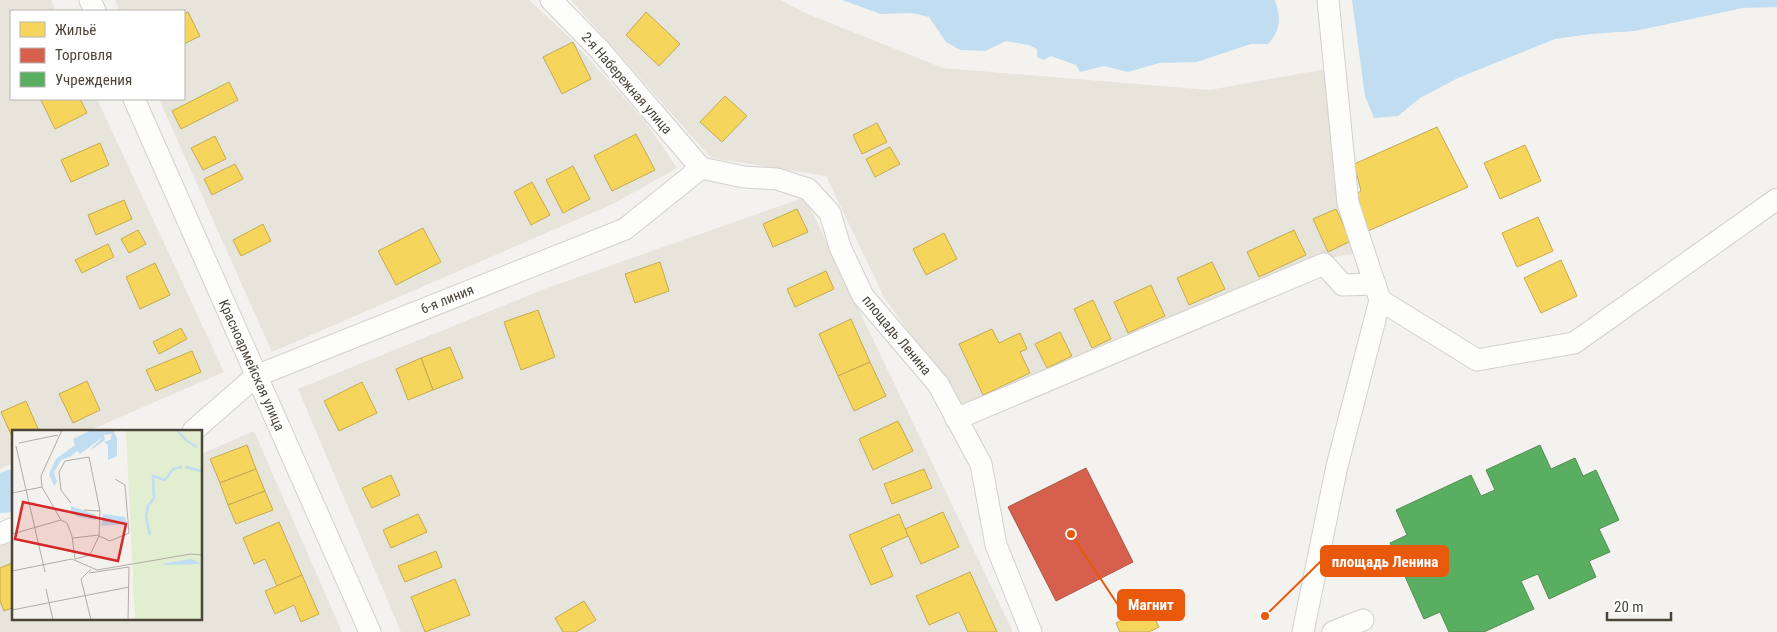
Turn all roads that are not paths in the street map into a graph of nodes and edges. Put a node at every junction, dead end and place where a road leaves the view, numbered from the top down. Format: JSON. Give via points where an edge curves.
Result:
{"nodes":[{"id":1,"x":551,"y":0,"type":"edge"},
{"id":2,"x":1328,"y":0,"type":"edge"},
{"id":3,"x":134,"y":100,"type":"edge"},
{"id":4,"x":701,"y":168,"type":"junction"},
{"id":5,"x":1777,"y":199,"type":"edge"},
{"id":6,"x":1377,"y":292,"type":"junction"},
{"id":7,"x":256,"y":376,"type":"junction"},
{"id":8,"x":956,"y":419,"type":"junction"},
{"id":9,"x":194,"y":430,"type":"edge"},
{"id":10,"x":12,"y":529,"type":"edge"},
{"id":11,"x":0,"y":534,"type":"edge"},
{"id":12,"x":1364,"y":620,"type":"dead end"},
{"id":13,"x":370,"y":632,"type":"edge"},
{"id":14,"x":1030,"y":632,"type":"edge"},
{"id":15,"x":1303,"y":632,"type":"edge"},
{"id":16,"x":1333,"y":632,"type":"edge"}],
"edges":[{"from":1,"to":4,"type":"street","name":"2-я Набережная улица","via":[[599,48]]},
{"from":2,"to":6,"type":"street","via":[[1348,204]]},
{"from":3,"to":7,"type":"street","name":"Красноармейская улица"},
{"from":4,"to":7,"type":"street","name":"6-я линия","via":[[625,229]]},
{"from":4,"to":8,"type":"street","name":"площадь Ленина","via":[[744,177],[777,179],[808,189],[830,213],[840,247],[863,296],[938,384]]},
{"from":5,"to":6,"type":"street","via":[[1574,343],[1477,360]]},
{"from":6,"to":8,"type":"street","via":[[1343,285],[1324,264]]},
{"from":6,"to":15,"type":"street"},
{"from":7,"to":9,"type":"street","name":"6-я линия"},
{"from":7,"to":13,"type":"street","name":"Красноармейская улица"},
{"from":8,"to":14,"type":"street","name":"площадь Ленина","via":[[981,464],[996,545]]},
{"from":10,"to":11,"type":"street"},
{"from":12,"to":16,"type":"street"}]}
